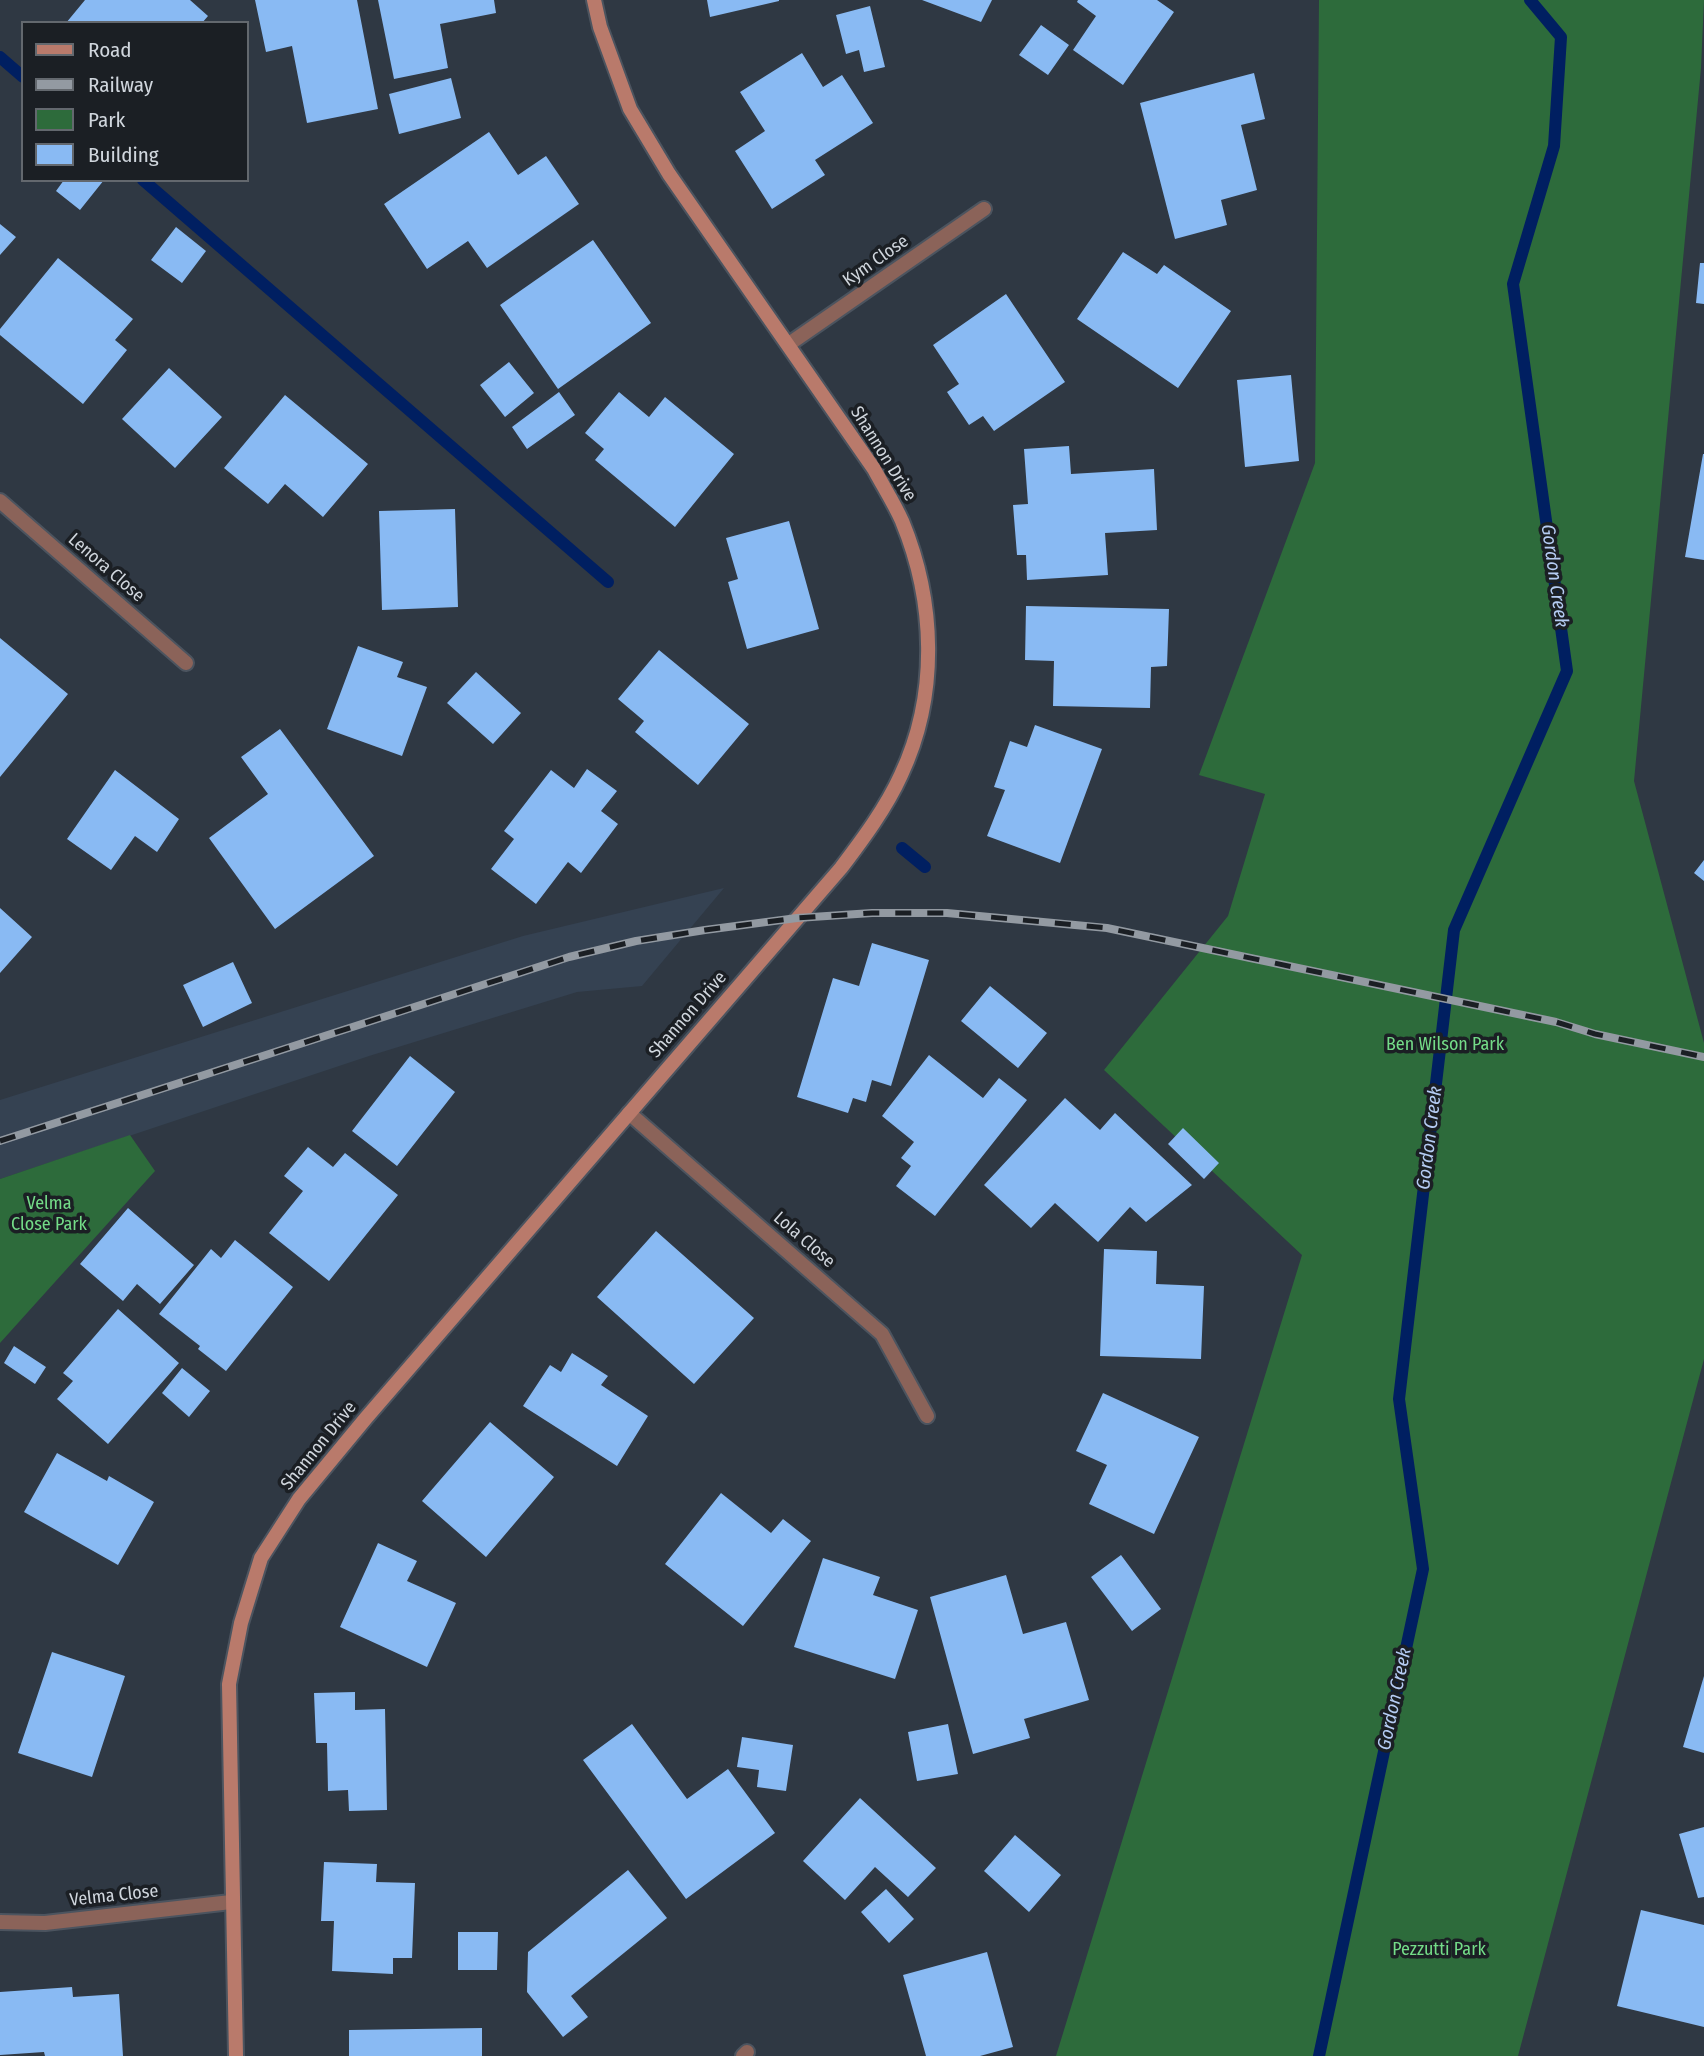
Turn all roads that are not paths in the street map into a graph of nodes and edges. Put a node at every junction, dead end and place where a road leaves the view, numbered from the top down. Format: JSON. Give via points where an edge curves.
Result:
{"nodes":[{"id":1,"x":594,"y":0,"type":"edge"},
{"id":2,"x":984,"y":209,"type":"dead end"},
{"id":3,"x":789,"y":344,"type":"junction"},
{"id":4,"x":0,"y":501,"type":"edge"},
{"id":5,"x":186,"y":663,"type":"dead end"},
{"id":6,"x":629,"y":1113,"type":"junction"},
{"id":7,"x":927,"y":1416,"type":"dead end"},
{"id":8,"x":232,"y":1902,"type":"junction"},
{"id":9,"x":0,"y":1922,"type":"edge"},
{"id":10,"x":236,"y":2056,"type":"edge"}],
"edges":[{"from":1,"to":3,"type":"street","name":"Shannon Drive","via":[[630,109],[669,174]]},
{"from":2,"to":3,"type":"street","name":"Kym Close"},
{"from":3,"to":6,"type":"street","name":"Shannon Drive","via":[[874,469],[901,520],[919,569],[927,611],[924,699],[902,773],[862,840]]},
{"from":4,"to":5,"type":"street","name":"Lenora Close"},
{"from":6,"to":7,"type":"street","name":"Lola Close","via":[[882,1334]]},
{"from":6,"to":8,"type":"street","name":"Shannon Drive","via":[[299,1499],[261,1558],[229,1684]]},
{"from":8,"to":9,"type":"street","name":"Velma Close","via":[[45,1923]]},
{"from":8,"to":10,"type":"street","name":"Shannon Drive"}]}
